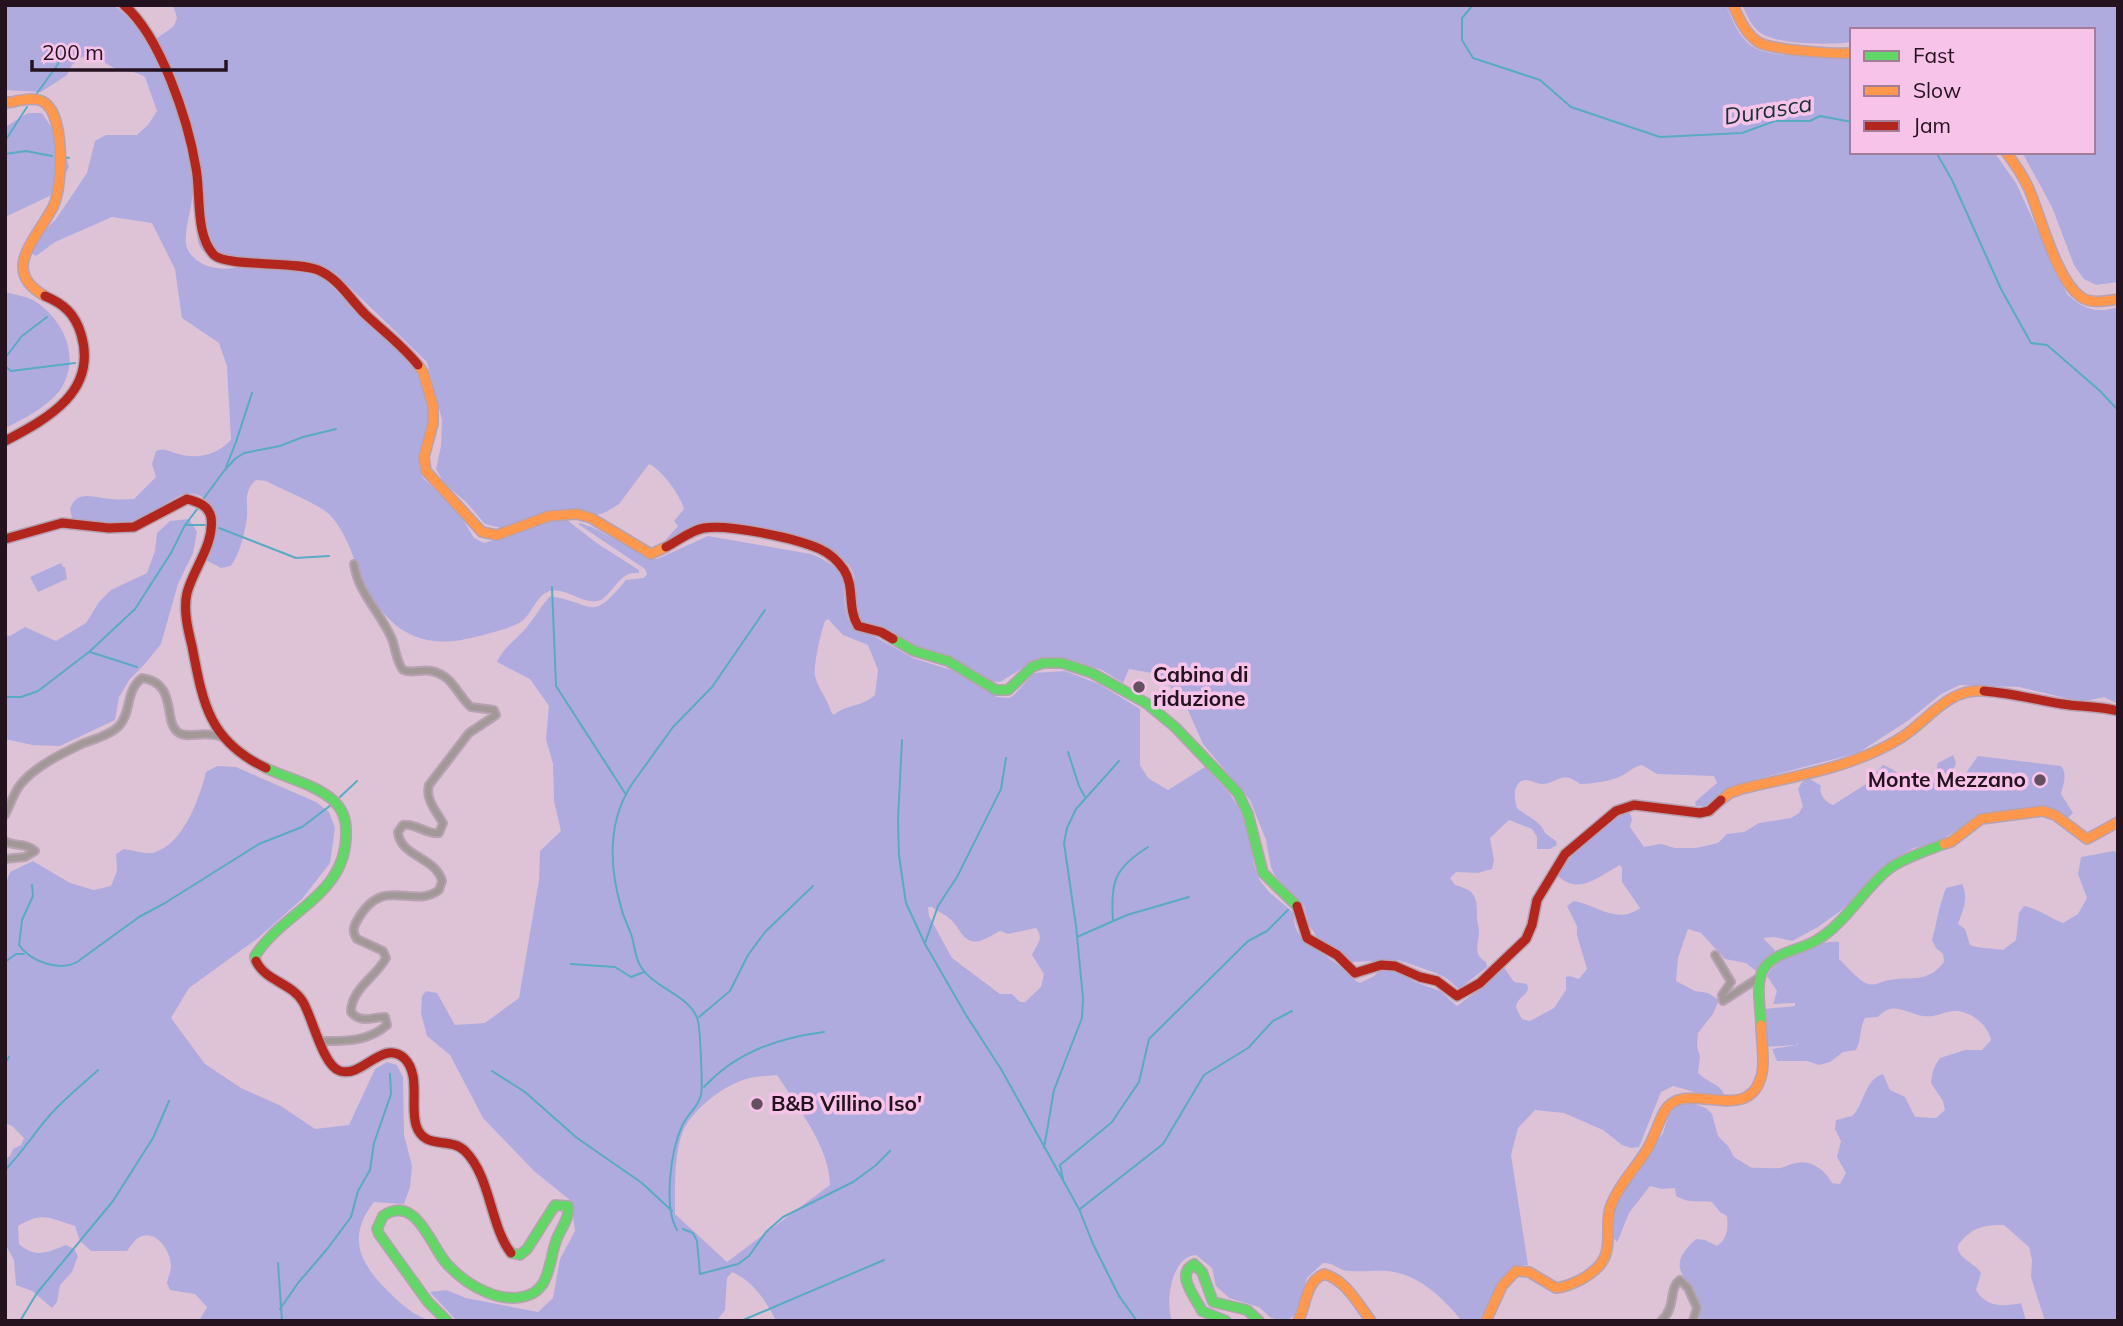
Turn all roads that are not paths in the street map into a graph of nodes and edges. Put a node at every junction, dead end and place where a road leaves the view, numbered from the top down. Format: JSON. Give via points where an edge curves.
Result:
{"nodes":[{"id":1,"x":124,"y":5,"type":"edge"},
{"id":2,"x":1733,"y":5,"type":"edge"},
{"id":3,"x":1850,"y":53,"type":"edge"},
{"id":4,"x":5,"y":103,"type":"edge"},
{"id":5,"x":2007,"y":154,"type":"edge"},
{"id":6,"x":2118,"y":299,"type":"edge"},
{"id":7,"x":5,"y":441,"type":"edge"},
{"id":8,"x":5,"y":539,"type":"edge"},
{"id":9,"x":354,"y":564,"type":"dead end"},
{"id":10,"x":2118,"y":711,"type":"edge"},
{"id":11,"x":223,"y":738,"type":"junction"},
{"id":12,"x":5,"y":815,"type":"edge"},
{"id":13,"x":2118,"y":822,"type":"edge"},
{"id":14,"x":5,"y":841,"type":"edge"},
{"id":15,"x":5,"y":859,"type":"edge"},
{"id":16,"x":1716,"y":955,"type":"dead end"},
{"id":17,"x":1760,"y":977,"type":"junction"},
{"id":18,"x":321,"y":1041,"type":"junction"},
{"id":19,"x":447,"y":1321,"type":"edge"},
{"id":20,"x":1226,"y":1321,"type":"edge"},
{"id":21,"x":1259,"y":1321,"type":"edge"},
{"id":22,"x":1298,"y":1321,"type":"edge"},
{"id":23,"x":1371,"y":1321,"type":"edge"},
{"id":24,"x":1486,"y":1321,"type":"edge"},
{"id":25,"x":1661,"y":1321,"type":"edge"},
{"id":26,"x":1693,"y":1321,"type":"edge"}],
"edges":[{"from":1,"to":10,"type":"street","via":[[137,19],[177,91],[193,149],[204,239],[210,250],[226,262],[318,270],[409,354],[423,372],[433,406],[426,471],[482,532],[497,535],[549,516],[577,514],[651,554],[710,527],[812,546],[831,555],[847,575],[851,614],[858,626],[947,661],[991,689],[1009,690],[1032,667],[1044,663],[1062,663],[1092,673],[1162,715],[1238,793],[1252,825],[1263,873],[1298,907],[1307,938],[1337,955],[1355,973],[1390,965],[1437,981],[1457,996],[1470,990],[1526,939],[1537,900],[1566,852],[1628,805],[1704,813],[1741,789],[1863,758],[1902,738],[1946,700],[1971,690]]},
{"from":2,"to":3,"type":"street","via":[[1745,31],[1763,45]]},
{"from":4,"to":7,"type":"street","via":[[43,101],[59,125],[55,202],[18,253],[13,268],[31,291],[68,309],[80,329],[86,365],[74,391],[54,414]]},
{"from":5,"to":6,"type":"street","via":[[2028,187],[2074,291],[2088,300]]},
{"from":8,"to":11,"type":"street","via":[[62,523],[134,527],[187,499],[202,503],[213,526],[189,585],[186,607],[205,706]]},
{"from":9,"to":18,"type":"street","via":[[364,593],[391,638],[400,667],[440,675],[455,685],[471,707],[494,710],[496,715],[469,733],[429,785],[430,801],[443,822],[439,833],[409,824],[398,832],[401,843],[438,870],[439,890],[428,895],[383,895],[368,905],[354,925],[357,939],[383,951],[386,958],[356,995],[351,1012],[364,1020],[385,1017],[387,1025],[356,1040]]},
{"from":11,"to":12,"type":"street","via":[[204,732],[179,733],[164,691],[142,678],[130,692],[120,725],[41,767],[21,784]]},
{"from":11,"to":18,"type":"street","via":[[268,771],[324,793],[346,816],[344,850],[335,875],[316,900],[255,956],[264,973],[297,992]]},
{"from":13,"to":17,"type":"street","via":[[2087,839],[2043,811],[1981,819],[1951,842],[1888,870],[1833,929],[1777,957]]},
{"from":14,"to":15,"type":"street","via":[[34,851]]},
{"from":16,"to":17,"type":"street","via":[[1731,982],[1723,1001]]},
{"from":17,"to":24,"type":"street","via":[[1762,1074],[1756,1087],[1733,1102],[1684,1098],[1671,1103],[1652,1142],[1611,1204],[1606,1253],[1600,1266],[1562,1288],[1550,1286],[1528,1271],[1516,1271]]},
{"from":18,"to":19,"type":"street","via":[[329,1064],[341,1073],[354,1073],[384,1054],[405,1060],[419,1134],[429,1142],[465,1151],[503,1243],[512,1254],[527,1249],[555,1205],[568,1206],[544,1283],[533,1294],[510,1298],[493,1295],[452,1270],[410,1214],[397,1210],[381,1217],[377,1228],[383,1240]]},
{"from":20,"to":21,"type":"street","via":[[1201,1311],[1184,1279],[1188,1266],[1201,1269],[1213,1302],[1247,1310]]},
{"from":22,"to":23,"type":"street","via":[[1310,1288],[1324,1273],[1337,1277]]},
{"from":25,"to":26,"type":"street","via":[[1670,1311],[1674,1286],[1680,1280],[1697,1308]]}]}
